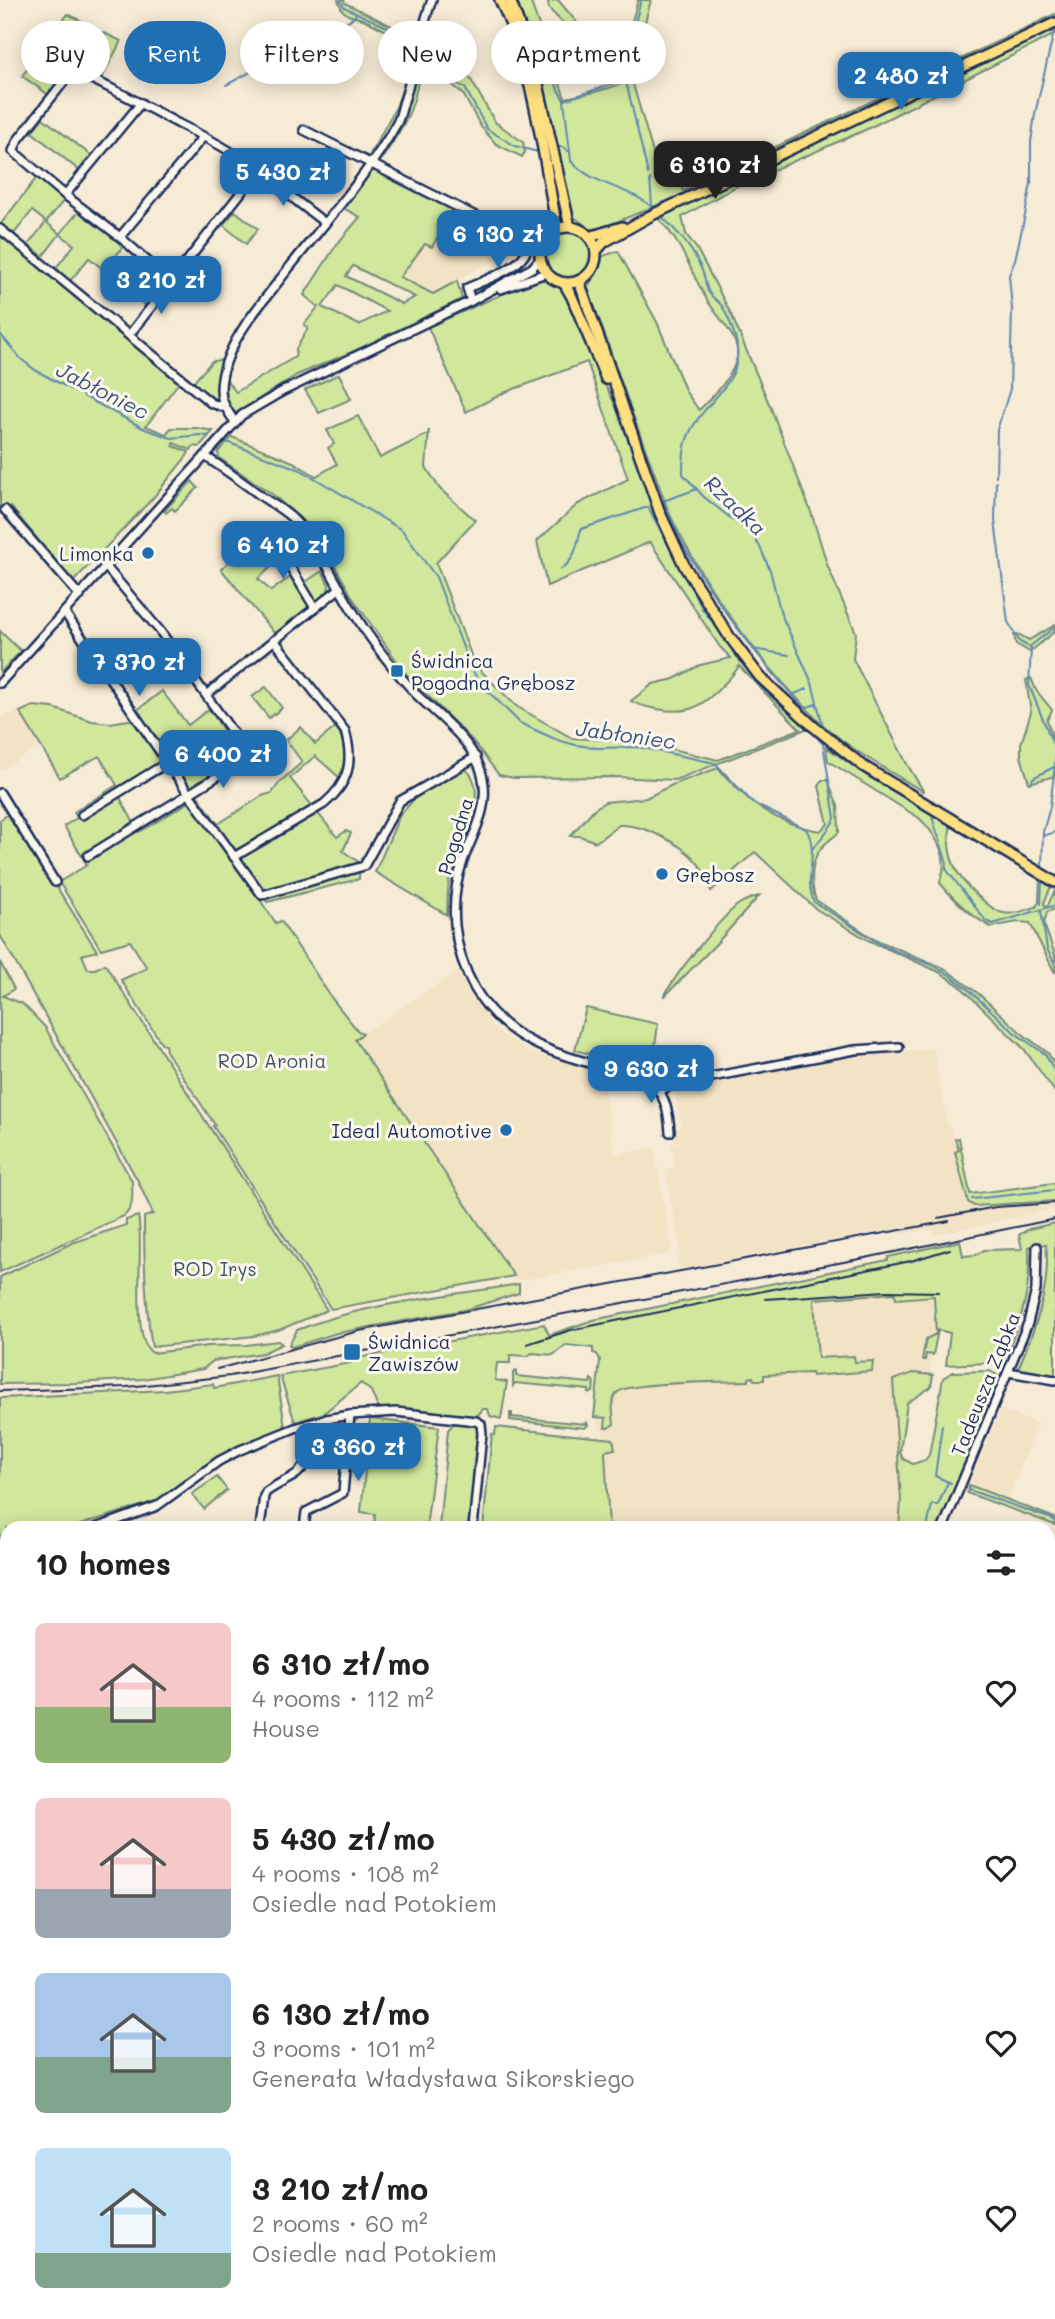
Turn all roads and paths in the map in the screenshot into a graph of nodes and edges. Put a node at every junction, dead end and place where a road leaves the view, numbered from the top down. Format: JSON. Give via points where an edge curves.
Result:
{"nodes":[{"id":1,"x":432,"y":0,"type":"edge"},
{"id":2,"x":500,"y":0,"type":"edge"},
{"id":3,"x":510,"y":0,"type":"edge"},
{"id":4,"x":1055,"y":23,"type":"edge"},
{"id":5,"x":141,"y":103,"type":"junction"},
{"id":6,"x":304,"y":131,"type":"dead end"},
{"id":7,"x":203,"y":137,"type":"junction"},
{"id":8,"x":371,"y":164,"type":"junction"},
{"id":9,"x":258,"y":171,"type":"junction"},
{"id":10,"x":65,"y":195,"type":"junction"},
{"id":11,"x":650,"y":216,"type":"junction"},
{"id":12,"x":325,"y":223,"type":"junction"},
{"id":13,"x":570,"y":227,"type":"junction"},
{"id":14,"x":0,"y":229,"type":"edge"},
{"id":15,"x":557,"y":229,"type":"junction"},
{"id":16,"x":120,"y":237,"type":"junction"},
{"id":17,"x":589,"y":237,"type":"junction"},
{"id":18,"x":596,"y":251,"type":"junction"},
{"id":19,"x":540,"y":259,"type":"junction"},
{"id":20,"x":546,"y":273,"type":"junction"},
{"id":21,"x":170,"y":281,"type":"junction"},
{"id":22,"x":579,"y":281,"type":"junction"},
{"id":23,"x":564,"y":283,"type":"junction"},
{"id":24,"x":471,"y":301,"type":"junction"},
{"id":25,"x":129,"y":335,"type":"junction"},
{"id":26,"x":621,"y":405,"type":"junction"},
{"id":27,"x":223,"y":407,"type":"junction"},
{"id":28,"x":234,"y":422,"type":"junction"},
{"id":29,"x":205,"y":456,"type":"junction"},
{"id":30,"x":5,"y":510,"type":"dead end"},
{"id":31,"x":269,"y":542,"type":"dead end"},
{"id":32,"x":106,"y":567,"type":"junction"},
{"id":33,"x":340,"y":588,"type":"junction"},
{"id":34,"x":80,"y":596,"type":"junction"},
{"id":35,"x":315,"y":608,"type":"junction"},
{"id":36,"x":66,"y":615,"type":"junction"},
{"id":37,"x":274,"y":640,"type":"junction"},
{"id":38,"x":0,"y":683,"type":"edge"},
{"id":39,"x":206,"y":695,"type":"junction"},
{"id":40,"x":476,"y":757,"type":"junction"},
{"id":41,"x":169,"y":762,"type":"junction"},
{"id":42,"x":0,"y":793,"type":"edge"},
{"id":43,"x":189,"y":794,"type":"junction"},
{"id":44,"x":82,"y":815,"type":"dead end"},
{"id":45,"x":88,"y":856,"type":"dead end"},
{"id":46,"x":234,"y":857,"type":"junction"},
{"id":47,"x":1055,"y":881,"type":"edge"},
{"id":48,"x":55,"y":882,"type":"dead end"},
{"id":49,"x":900,"y":1048,"type":"dead end"},
{"id":50,"x":659,"y":1091,"type":"junction"},
{"id":51,"x":670,"y":1132,"type":"dead end"},
{"id":52,"x":1037,"y":1247,"type":"dead end"},
{"id":53,"x":1008,"y":1372,"type":"junction"},
{"id":54,"x":1055,"y":1380,"type":"edge"},
{"id":55,"x":350,"y":1415,"type":"junction"},
{"id":56,"x":308,"y":1424,"type":"junction"},
{"id":57,"x":115,"y":1521,"type":"edge"},
{"id":58,"x":261,"y":1521,"type":"edge"},
{"id":59,"x":305,"y":1521,"type":"edge"},
{"id":60,"x":474,"y":1521,"type":"edge"},
{"id":61,"x":946,"y":1521,"type":"edge"}],
"edges":[{"from":1,"to":8,"type":"street","via":[[401,112]]},
{"from":2,"to":15,"type":"main road","via":[[526,74]]},
{"from":3,"to":13,"type":"main road","via":[[534,66]]},
{"from":4,"to":11,"type":"main road"},
{"from":5,"to":7,"type":"street"},
{"from":5,"to":10,"type":"street"},
{"from":5,"to":10,"type":"street","via":[[73,70],[13,151]]},
{"from":6,"to":8,"type":"street"},
{"from":7,"to":9,"type":"street"},
{"from":7,"to":16,"type":"street"},
{"from":8,"to":12,"type":"street"},
{"from":8,"to":24,"type":"street","via":[[527,242],[525,257],[512,267],[467,288]]},
{"from":9,"to":12,"type":"street"},
{"from":9,"to":21,"type":"street"},
{"from":10,"to":16,"type":"street"},
{"from":11,"to":17,"type":"main road"},
{"from":11,"to":18,"type":"main road"},
{"from":12,"to":27,"type":"street","via":[[239,335],[223,372]]},
{"from":13,"to":15,"type":"main road"},
{"from":13,"to":17,"type":"main road"},
{"from":14,"to":25,"type":"street"},
{"from":15,"to":19,"type":"main road","via":[[544,241]]},
{"from":16,"to":21,"type":"street"},
{"from":17,"to":18,"type":"main road"},
{"from":18,"to":22,"type":"main road","via":[[594,265]]},
{"from":19,"to":20,"type":"main road"},
{"from":19,"to":24,"type":"street","via":[[532,268]]},
{"from":20,"to":23,"type":"main road"},
{"from":20,"to":24,"type":"street"},
{"from":21,"to":25,"type":"street"},
{"from":22,"to":23,"type":"main road"},
{"from":22,"to":26,"type":"main road"},
{"from":23,"to":26,"type":"main road"},
{"from":24,"to":28,"type":"street","via":[[283,391]]},
{"from":25,"to":27,"type":"street","via":[[211,404]]},
{"from":26,"to":47,"type":"main road","via":[[660,513],[685,566],[760,677],[863,766]]},
{"from":27,"to":28,"type":"street"},
{"from":28,"to":29,"type":"street"},
{"from":29,"to":32,"type":"street"},
{"from":29,"to":33,"type":"street","name":"Pogodna","via":[[292,517],[310,537]]},
{"from":30,"to":34,"type":"street"},
{"from":31,"to":35,"type":"street","via":[[286,560]]},
{"from":32,"to":34,"type":"street"},
{"from":32,"to":39,"type":"street"},
{"from":33,"to":35,"type":"street"},
{"from":33,"to":40,"type":"street","name":"Pogodna","via":[[377,648]]},
{"from":34,"to":36,"type":"street"},
{"from":35,"to":37,"type":"street"},
{"from":36,"to":38,"type":"street"},
{"from":36,"to":41,"type":"street"},
{"from":37,"to":39,"type":"street"},
{"from":37,"to":46,"type":"street","via":[[345,731],[349,764],[337,794]]},
{"from":39,"to":43,"type":"street","via":[[241,744],[242,756]]},
{"from":40,"to":46,"type":"street","via":[[400,801],[364,866],[265,895]]},
{"from":40,"to":50,"type":"street","name":"Pogodna","via":[[484,782],[484,806],[454,902],[456,932],[470,980],[490,1009],[532,1044],[636,1075]]},
{"from":41,"to":43,"type":"street"},
{"from":41,"to":44,"type":"street"},
{"from":42,"to":48,"type":"street"},
{"from":43,"to":45,"type":"street"},
{"from":43,"to":46,"type":"street"},
{"from":49,"to":50,"type":"street","via":[[855,1050],[674,1084]]},
{"from":50,"to":51,"type":"street"},
{"from":52,"to":53,"type":"street","name":"Tadeusza Ząbka","via":[[1034,1306]]},
{"from":53,"to":54,"type":"street"},
{"from":53,"to":61,"type":"street","name":"Tadeusza Ząbka"},
{"from":55,"to":56,"type":"street"},
{"from":55,"to":59,"type":"street","via":[[343,1493],[306,1513]]},
{"from":55,"to":60,"type":"street","via":[[396,1412],[476,1421],[482,1428]]},
{"from":56,"to":57,"type":"street","via":[[240,1450],[157,1506]]},
{"from":56,"to":58,"type":"street","via":[[305,1466],[266,1492]]}]}
